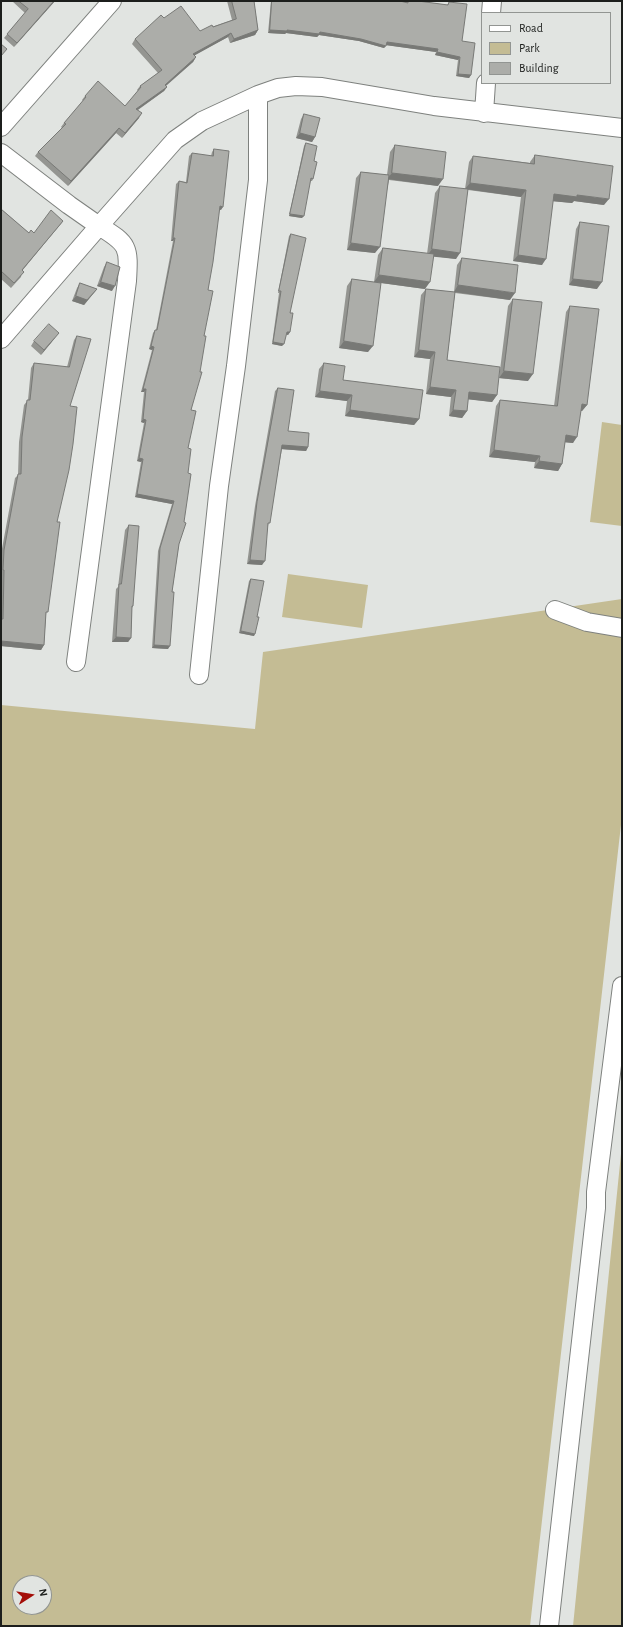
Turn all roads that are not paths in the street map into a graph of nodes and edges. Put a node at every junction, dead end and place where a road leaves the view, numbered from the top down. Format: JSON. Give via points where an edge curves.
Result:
{"nodes":[{"id":1,"x":112,"y":1,"type":"edge"},
{"id":2,"x":492,"y":1,"type":"edge"},
{"id":3,"x":491,"y":12,"type":"edge"},
{"id":4,"x":486,"y":84,"type":"edge"},
{"id":5,"x":258,"y":94,"type":"junction"},
{"id":6,"x":484,"y":113,"type":"junction"},
{"id":7,"x":1,"y":127,"type":"edge"},
{"id":8,"x":622,"y":128,"type":"edge"},
{"id":9,"x":1,"y":153,"type":"edge"},
{"id":10,"x":99,"y":226,"type":"junction"},
{"id":11,"x":1,"y":339,"type":"edge"},
{"id":12,"x":555,"y":610,"type":"dead end"},
{"id":13,"x":622,"y":628,"type":"edge"},
{"id":14,"x":76,"y":662,"type":"dead end"},
{"id":15,"x":199,"y":675,"type":"dead end"},
{"id":16,"x":622,"y":986,"type":"edge"},
{"id":17,"x":549,"y":1626,"type":"edge"}],
"edges":[{"from":1,"to":7,"type":"street"},
{"from":2,"to":3,"type":"street"},
{"from":4,"to":6,"type":"street"},
{"from":5,"to":6,"type":"street","via":[[290,86],[322,87]]},
{"from":5,"to":10,"type":"street","via":[[202,121],[175,140]]},
{"from":5,"to":15,"type":"street","via":[[258,180],[219,486]]},
{"from":6,"to":8,"type":"street"},
{"from":9,"to":10,"type":"street"},
{"from":10,"to":11,"type":"street"},
{"from":10,"to":14,"type":"street","via":[[119,238],[127,251],[128,265]]},
{"from":12,"to":13,"type":"street","via":[[587,622]]},
{"from":16,"to":17,"type":"street","via":[[596,1192]]}]}
